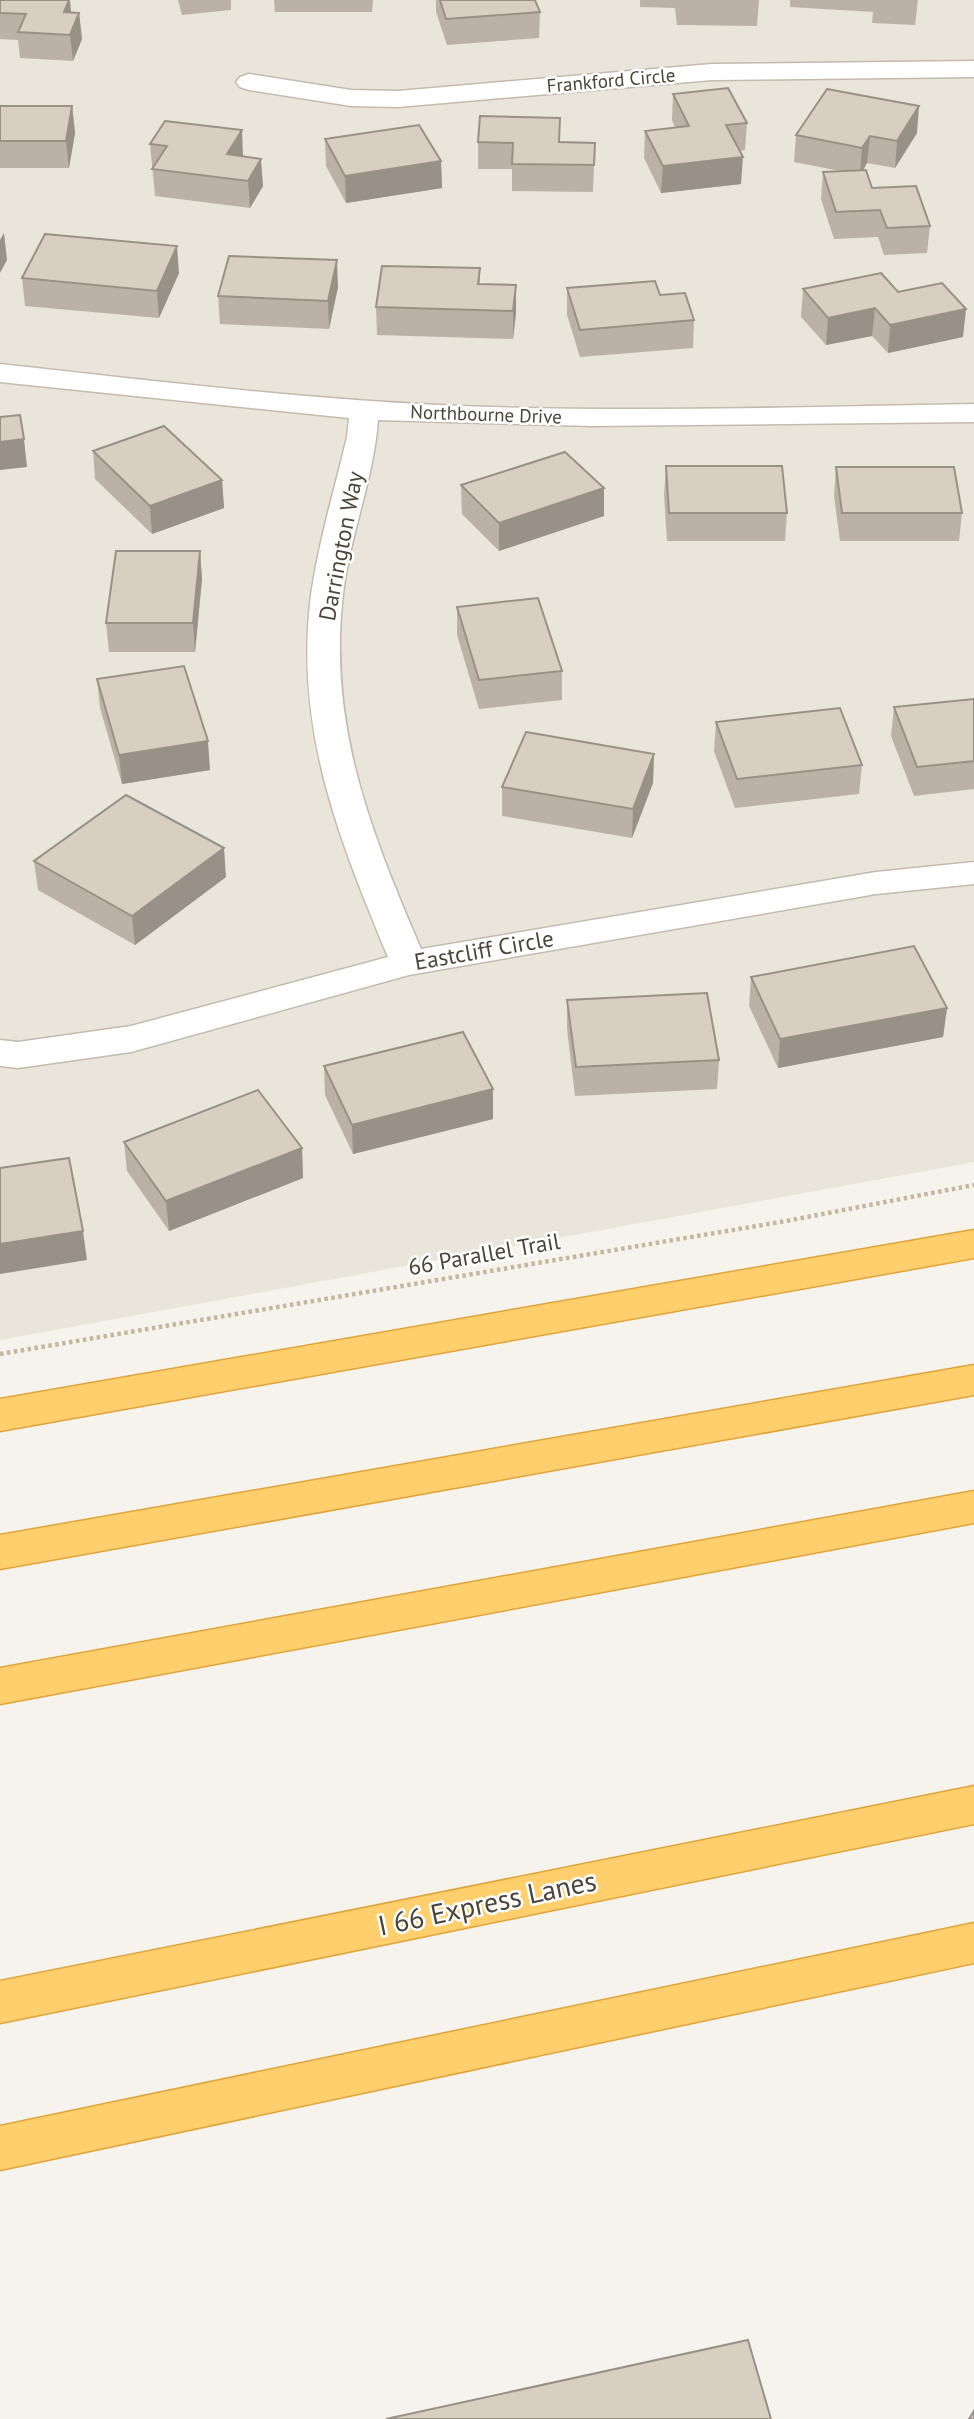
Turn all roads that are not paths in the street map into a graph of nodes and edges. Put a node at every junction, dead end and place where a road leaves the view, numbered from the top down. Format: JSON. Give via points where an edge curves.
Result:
{"nodes":[{"id":1,"x":974,"y":69,"type":"edge"},
{"id":2,"x":249,"y":82,"type":"dead end"},
{"id":3,"x":0,"y":373,"type":"edge"},
{"id":4,"x":364,"y":410,"type":"junction"},
{"id":5,"x":974,"y":413,"type":"edge"},
{"id":6,"x":974,"y":873,"type":"edge"},
{"id":7,"x":409,"y":963,"type":"junction"},
{"id":8,"x":0,"y":1053,"type":"edge"},
{"id":9,"x":974,"y":1244,"type":"edge"},
{"id":10,"x":974,"y":1355,"type":"edge"},
{"id":11,"x":974,"y":1380,"type":"edge"},
{"id":12,"x":0,"y":1415,"type":"edge"},
{"id":13,"x":407,"y":1482,"type":"junction"},
{"id":14,"x":974,"y":1507,"type":"edge"},
{"id":15,"x":0,"y":1552,"type":"edge"},
{"id":16,"x":0,"y":1686,"type":"edge"},
{"id":17,"x":974,"y":1805,"type":"edge"},
{"id":18,"x":974,"y":1943,"type":"edge"},
{"id":19,"x":0,"y":2002,"type":"edge"},
{"id":20,"x":0,"y":2148,"type":"edge"}],
"edges":[{"from":1,"to":2,"type":"street","name":"Frankford Circle","via":[[712,72],[398,99],[351,98]]},
{"from":3,"to":4,"type":"street","name":"Northbourne Drive"},
{"from":4,"to":5,"type":"street","name":"Northbourne Drive","via":[[598,417]]},
{"from":4,"to":7,"type":"street","name":"Darrington Way","via":[[326,604],[324,698],[333,763],[352,830]]},
{"from":6,"to":7,"type":"street","name":"Eastcliff Circle","via":[[876,883]]},
{"from":7,"to":8,"type":"street","name":"Eastcliff Circle","via":[[131,1038],[31,1054]]},
{"from":9,"to":12,"type":"highway"},
{"from":10,"to":13,"type":"highway"},
{"from":11,"to":13,"type":"highway"},
{"from":13,"to":15,"type":"highway"},
{"from":14,"to":16,"type":"highway"},
{"from":17,"to":19,"type":"highway","name":"I 66 Express Lanes"},
{"from":18,"to":20,"type":"highway"}]}
